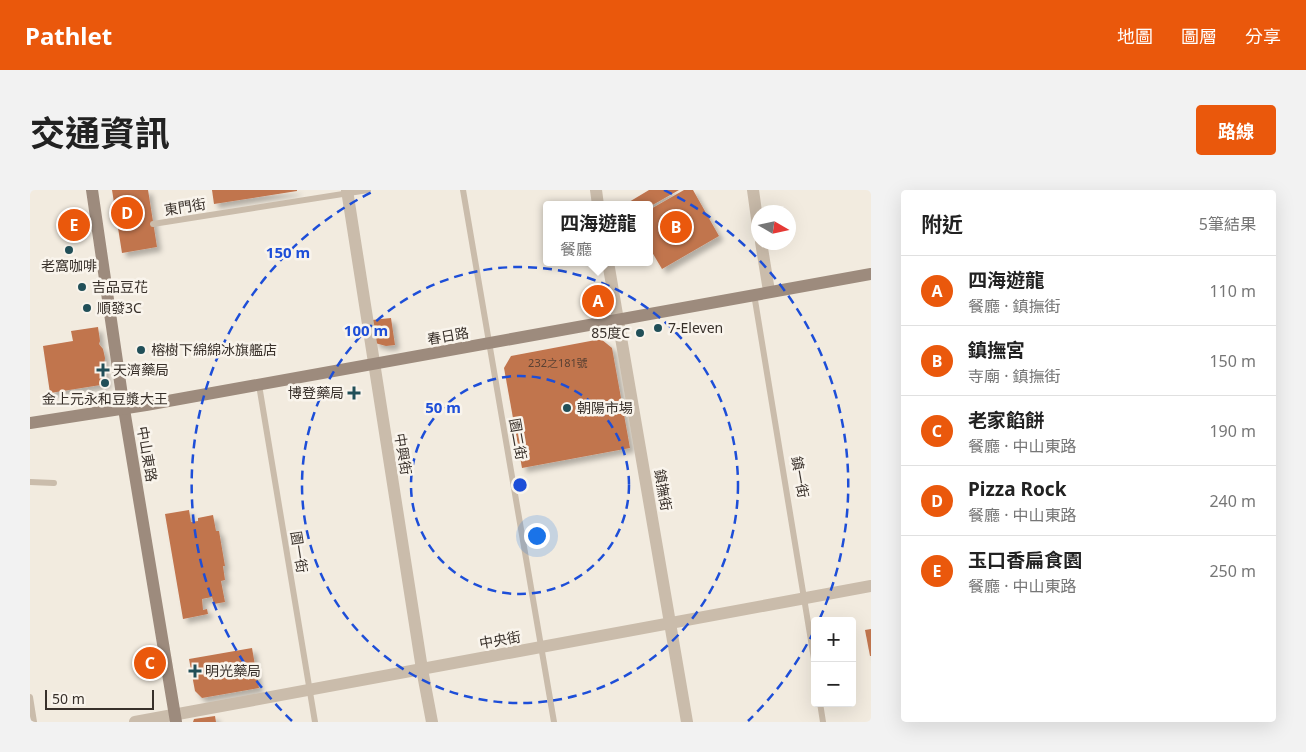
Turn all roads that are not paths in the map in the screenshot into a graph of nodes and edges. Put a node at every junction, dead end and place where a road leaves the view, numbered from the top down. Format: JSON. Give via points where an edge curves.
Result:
{"nodes":[{"id":1,"x":92,"y":190,"type":"edge"},
{"id":2,"x":368,"y":190,"type":"edge"},
{"id":3,"x":463,"y":190,"type":"edge"},
{"id":4,"x":753,"y":190,"type":"edge"},
{"id":5,"x":347,"y":192,"type":"edge"},
{"id":6,"x":755,"y":205,"type":"edge"},
{"id":7,"x":153,"y":224,"type":"dead end"},
{"id":8,"x":762,"y":250,"type":"edge"},
{"id":9,"x":609,"y":266,"type":"edge"},
{"id":10,"x":871,"y":277,"type":"edge"},
{"id":11,"x":769,"y":291,"type":"junction"},
{"id":12,"x":754,"y":294,"type":"junction"},
{"id":13,"x":619,"y":318,"type":"junction"},
{"id":14,"x":490,"y":344,"type":"junction"},
{"id":15,"x":374,"y":364,"type":"junction"},
{"id":16,"x":259,"y":385,"type":"junction"},
{"id":17,"x":124,"y":409,"type":"junction"},
{"id":18,"x":30,"y":423,"type":"edge"},
{"id":19,"x":30,"y":482,"type":"edge"},
{"id":20,"x":54,"y":483,"type":"dead end"},
{"id":21,"x":871,"y":586,"type":"edge"},
{"id":22,"x":805,"y":598,"type":"junction"},
{"id":23,"x":670,"y":623,"type":"junction"},
{"id":24,"x":541,"y":647,"type":"junction"},
{"id":25,"x":815,"y":662,"type":"edge"},
{"id":26,"x":422,"y":670,"type":"junction"},
{"id":27,"x":309,"y":690,"type":"junction"},
{"id":28,"x":30,"y":697,"type":"edge"},
{"id":29,"x":821,"y":707,"type":"edge"},
{"id":30,"x":176,"y":719,"type":"edge"},
{"id":31,"x":34,"y":722,"type":"edge"},
{"id":32,"x":135,"y":722,"type":"edge"},
{"id":33,"x":315,"y":722,"type":"edge"},
{"id":34,"x":432,"y":722,"type":"edge"},
{"id":35,"x":554,"y":722,"type":"edge"},
{"id":36,"x":687,"y":722,"type":"edge"},
{"id":37,"x":823,"y":722,"type":"edge"}],
"edges":[{"from":1,"to":17,"type":"street","name":"中山東路"},
{"from":2,"to":5,"type":"lane","name":"東門街"},
{"from":3,"to":14,"type":"lane","name":"園二街"},
{"from":4,"to":6,"type":"street"},
{"from":5,"to":7,"type":"lane","name":"東門街"},
{"from":5,"to":15,"type":"street","name":"中興街"},
{"from":8,"to":11,"type":"street"},
{"from":9,"to":13,"type":"street","name":"鎮撫街"},
{"from":10,"to":11,"type":"street","name":"春日路"},
{"from":11,"to":12,"type":"street","name":"春日路"},
{"from":12,"to":13,"type":"street","name":"春日路"},
{"from":12,"to":22,"type":"lane","name":"鎮一街"},
{"from":13,"to":14,"type":"street","name":"春日路"},
{"from":13,"to":23,"type":"street","name":"鎮撫街"},
{"from":14,"to":15,"type":"street","name":"春日路"},
{"from":14,"to":24,"type":"lane","name":"園二街"},
{"from":15,"to":16,"type":"street","name":"春日路"},
{"from":15,"to":26,"type":"street","name":"中興街"},
{"from":16,"to":17,"type":"street","name":"春日路"},
{"from":16,"to":27,"type":"lane","name":"園一街"},
{"from":17,"to":18,"type":"street","name":"春日路"},
{"from":17,"to":30,"type":"street","name":"中山東路"},
{"from":19,"to":20,"type":"lane"},
{"from":21,"to":22,"type":"street","name":"中央街"},
{"from":22,"to":23,"type":"street","name":"中央街"},
{"from":22,"to":25,"type":"lane","name":"鎮一街"},
{"from":23,"to":24,"type":"street","name":"中央街"},
{"from":23,"to":36,"type":"street","name":"鎮撫街"},
{"from":24,"to":26,"type":"street","name":"中央街"},
{"from":24,"to":35,"type":"lane","name":"園二街"},
{"from":26,"to":27,"type":"street","name":"中央街"},
{"from":26,"to":34,"type":"street","name":"中興街"},
{"from":27,"to":30,"type":"street","name":"中央街"},
{"from":27,"to":33,"type":"lane","name":"園一街"},
{"from":28,"to":31,"type":"lane"},
{"from":29,"to":37,"type":"lane"},
{"from":30,"to":32,"type":"street","name":"中央街"}]}
